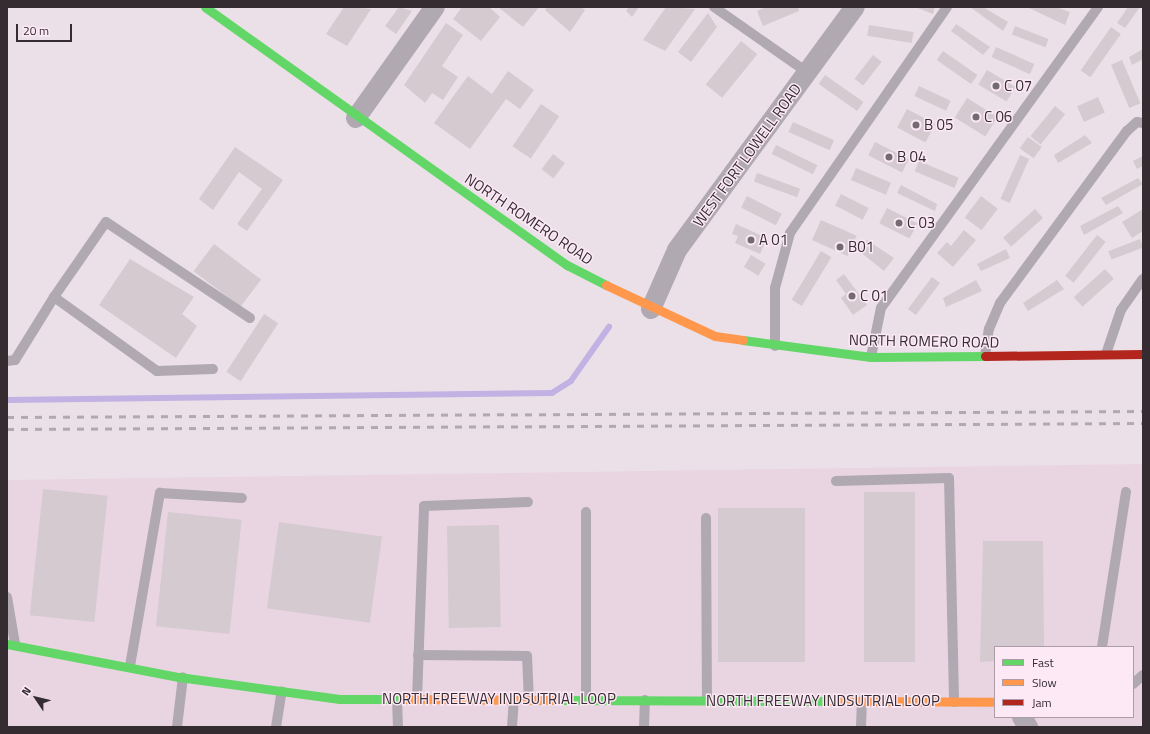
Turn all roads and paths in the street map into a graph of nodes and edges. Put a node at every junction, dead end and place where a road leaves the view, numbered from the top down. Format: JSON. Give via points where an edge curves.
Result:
{"nodes":[{"id":1,"x":205,"y":7,"type":"edge"},
{"id":2,"x":435,"y":7,"type":"edge"},
{"id":3,"x":714,"y":7,"type":"edge"},
{"id":4,"x":855,"y":7,"type":"edge"},
{"id":5,"x":947,"y":7,"type":"edge"},
{"id":6,"x":1098,"y":7,"type":"edge"},
{"id":7,"x":807,"y":72,"type":"junction"},
{"id":8,"x":356,"y":118,"type":"junction"},
{"id":9,"x":1143,"y":123,"type":"edge"},
{"id":10,"x":1143,"y":278,"type":"edge"},
{"id":11,"x":54,"y":297,"type":"junction"},
{"id":12,"x":651,"y":309,"type":"junction"},
{"id":13,"x":250,"y":318,"type":"dead end"},
{"id":14,"x":776,"y":347,"type":"junction"},
{"id":15,"x":1106,"y":354,"type":"junction"},
{"id":16,"x":1143,"y":354,"type":"edge"},
{"id":17,"x":985,"y":356,"type":"junction"},
{"id":18,"x":871,"y":357,"type":"junction"},
{"id":19,"x":7,"y":361,"type":"edge"},
{"id":20,"x":213,"y":369,"type":"dead end"},
{"id":21,"x":836,"y":481,"type":"dead end"},
{"id":22,"x":1126,"y":492,"type":"dead end"},
{"id":23,"x":242,"y":498,"type":"dead end"},
{"id":24,"x":528,"y":502,"type":"dead end"},
{"id":25,"x":586,"y":512,"type":"dead end"},
{"id":26,"x":706,"y":518,"type":"dead end"},
{"id":27,"x":7,"y":597,"type":"edge"},
{"id":28,"x":11,"y":644,"type":"edge"},
{"id":29,"x":1102,"y":646,"type":"edge"},
{"id":30,"x":418,"y":655,"type":"junction"},
{"id":31,"x":130,"y":666,"type":"junction"},
{"id":32,"x":1143,"y":675,"type":"edge"},
{"id":33,"x":183,"y":677,"type":"junction"},
{"id":34,"x":1134,"y":683,"type":"edge"},
{"id":35,"x":282,"y":691,"type":"junction"},
{"id":36,"x":397,"y":699,"type":"junction"},
{"id":37,"x":417,"y":699,"type":"junction"},
{"id":38,"x":514,"y":699,"type":"junction"},
{"id":39,"x":529,"y":700,"type":"junction"},
{"id":40,"x":586,"y":700,"type":"junction"},
{"id":41,"x":645,"y":700,"type":"junction"},
{"id":42,"x":707,"y":700,"type":"junction"},
{"id":43,"x":862,"y":701,"type":"junction"},
{"id":44,"x":954,"y":702,"type":"junction"},
{"id":45,"x":994,"y":702,"type":"edge"},
{"id":46,"x":1024,"y":718,"type":"edge"},
{"id":47,"x":177,"y":727,"type":"edge"},
{"id":48,"x":276,"y":727,"type":"edge"},
{"id":49,"x":398,"y":727,"type":"edge"},
{"id":50,"x":512,"y":727,"type":"edge"},
{"id":51,"x":644,"y":727,"type":"edge"},
{"id":52,"x":861,"y":727,"type":"edge"},
{"id":53,"x":1028,"y":727,"type":"edge"}],
"edges":[{"from":1,"to":8,"type":"street","name":"NORTH ROMERO ROAD"},
{"from":2,"to":8,"type":"street"},
{"from":3,"to":7,"type":"lane"},
{"from":4,"to":7,"type":"street","name":"WEST FORT LOWELL ROAD"},
{"from":5,"to":14,"type":"lane","via":[[790,233],[775,288]]},
{"from":6,"to":18,"type":"lane","via":[[881,308]]},
{"from":7,"to":12,"type":"street","name":"WEST FORT LOWELL ROAD","via":[[677,250]]},
{"from":8,"to":12,"type":"street","name":"NORTH ROMERO ROAD","via":[[567,265]]},
{"from":9,"to":17,"type":"lane","via":[[1137,122],[1127,131],[1000,303],[989,329]]},
{"from":10,"to":15,"type":"lane","via":[[1120,310]]},
{"from":11,"to":13,"type":"lane","via":[[106,222]]},
{"from":11,"to":19,"type":"lane","via":[[15,360]]},
{"from":11,"to":20,"type":"lane","via":[[158,371]]},
{"from":12,"to":14,"type":"street","name":"NORTH ROMERO ROAD","via":[[715,336]]},
{"from":14,"to":18,"type":"street","name":"NORTH ROMERO ROAD"},
{"from":15,"to":16,"type":"street","name":"NORTH ROMERO ROAD"},
{"from":15,"to":17,"type":"street","name":"NORTH ROMERO ROAD"},
{"from":17,"to":18,"type":"street","name":"NORTH ROMERO ROAD"},
{"from":21,"to":44,"type":"lane","via":[[949,478]]},
{"from":22,"to":29,"type":"lane"},
{"from":23,"to":31,"type":"lane","via":[[160,493]]},
{"from":24,"to":30,"type":"lane","via":[[424,506]]},
{"from":25,"to":40,"type":"lane"},
{"from":26,"to":42,"type":"lane"},
{"from":27,"to":28,"type":"lane"},
{"from":28,"to":31,"type":"street","name":"NORTH FREEWAY INDSUTRIAL LOOP"},
{"from":30,"to":37,"type":"lane"},
{"from":30,"to":39,"type":"lane","via":[[527,656]]},
{"from":31,"to":33,"type":"street","name":"NORTH FREEWAY INDSUTRIAL LOOP"},
{"from":32,"to":34,"type":"lane"},
{"from":33,"to":35,"type":"street","name":"NORTH FREEWAY INDSUTRIAL LOOP"},
{"from":33,"to":47,"type":"lane"},
{"from":35,"to":36,"type":"street","name":"NORTH FREEWAY INDSUTRIAL LOOP","via":[[340,699]]},
{"from":35,"to":48,"type":"lane"},
{"from":36,"to":37,"type":"street","name":"NORTH FREEWAY INDSUTRIAL LOOP"},
{"from":36,"to":49,"type":"lane"},
{"from":37,"to":38,"type":"street","name":"NORTH FREEWAY INDSUTRIAL LOOP"},
{"from":38,"to":39,"type":"street","name":"NORTH FREEWAY INDSUTRIAL LOOP"},
{"from":38,"to":50,"type":"lane"},
{"from":39,"to":40,"type":"street","name":"NORTH FREEWAY INDSUTRIAL LOOP"},
{"from":40,"to":41,"type":"street","name":"NORTH FREEWAY INDSUTRIAL LOOP"},
{"from":41,"to":42,"type":"street","name":"NORTH FREEWAY INDSUTRIAL LOOP"},
{"from":41,"to":51,"type":"lane"},
{"from":42,"to":43,"type":"street","name":"NORTH FREEWAY INDSUTRIAL LOOP"},
{"from":43,"to":44,"type":"street","name":"NORTH FREEWAY INDSUTRIAL LOOP"},
{"from":43,"to":52,"type":"lane"},
{"from":44,"to":45,"type":"street","name":"NORTH FREEWAY INDSUTRIAL LOOP"},
{"from":46,"to":53,"type":"street"}]}
